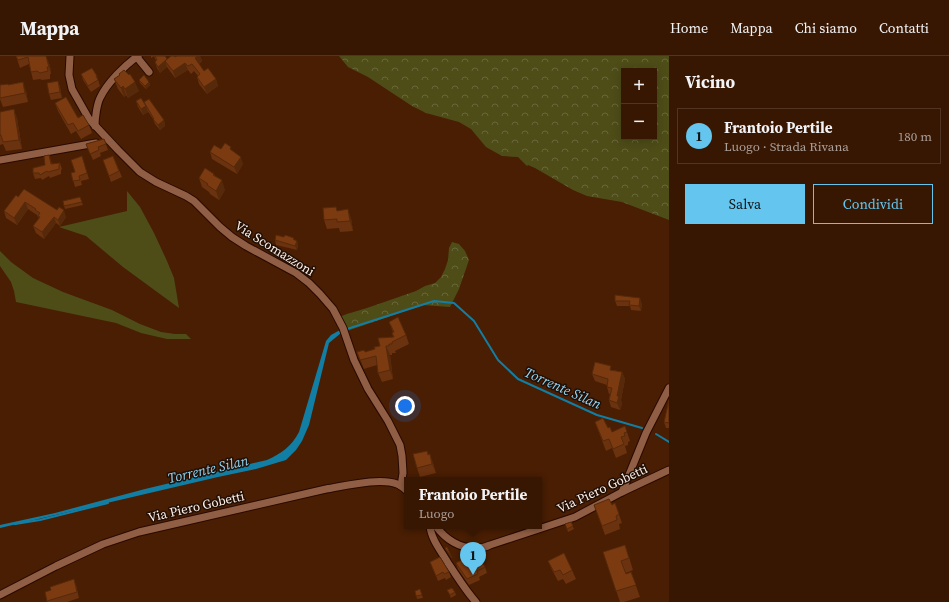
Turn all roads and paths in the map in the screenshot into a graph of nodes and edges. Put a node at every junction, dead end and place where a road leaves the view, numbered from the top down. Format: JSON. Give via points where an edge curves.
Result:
{"nodes":[{"id":1,"x":70,"y":56,"type":"edge"},
{"id":2,"x":137,"y":56,"type":"edge"},
{"id":3,"x":149,"y":72,"type":"dead end"},
{"id":4,"x":95,"y":126,"type":"junction"},
{"id":5,"x":107,"y":138,"type":"junction"},
{"id":6,"x":0,"y":160,"type":"edge"},
{"id":7,"x":669,"y":388,"type":"edge"},
{"id":8,"x":669,"y":470,"type":"edge"},
{"id":9,"x":401,"y":486,"type":"junction"},
{"id":10,"x":404,"y":488,"type":"edge"},
{"id":11,"x":622,"y":492,"type":"junction"},
{"id":12,"x":542,"y":528,"type":"edge"},
{"id":13,"x":430,"y":529,"type":"edge"},
{"id":14,"x":439,"y":529,"type":"edge"},
{"id":15,"x":538,"y":529,"type":"edge"},
{"id":16,"x":0,"y":595,"type":"edge"},
{"id":17,"x":476,"y":602,"type":"edge"}],
"edges":[{"from":1,"to":4,"type":"street","name":"Via Scomazzoni","via":[[69,75],[72,89]]},
{"from":2,"to":3,"type":"street"},
{"from":2,"to":4,"type":"street","via":[[120,71],[99,99]]},
{"from":4,"to":5,"type":"street","name":"Via Scomazzoni"},
{"from":5,"to":6,"type":"street","via":[[99,142]]},
{"from":5,"to":9,"type":"street","name":"Via Scomazzoni","via":[[140,172],[194,201],[232,237],[296,273],[333,309],[361,375],[400,445],[404,473]]},
{"from":7,"to":11,"type":"street","via":[[646,433]]},
{"from":8,"to":11,"type":"street","name":"Via Piero Gobetti"},
{"from":9,"to":10,"type":"street","name":"Via Piero Gobetti"},
{"from":9,"to":16,"type":"street","name":"Via Piero Gobetti","via":[[386,481],[326,489],[139,532],[103,544]]},
{"from":11,"to":12,"type":"street","name":"Via Piero Gobetti","via":[[575,516]]},
{"from":13,"to":17,"type":"street","via":[[459,581]]},
{"from":14,"to":15,"type":"street","name":"Via Piero Gobetti","via":[[447,538],[469,548],[490,546]]}]}
